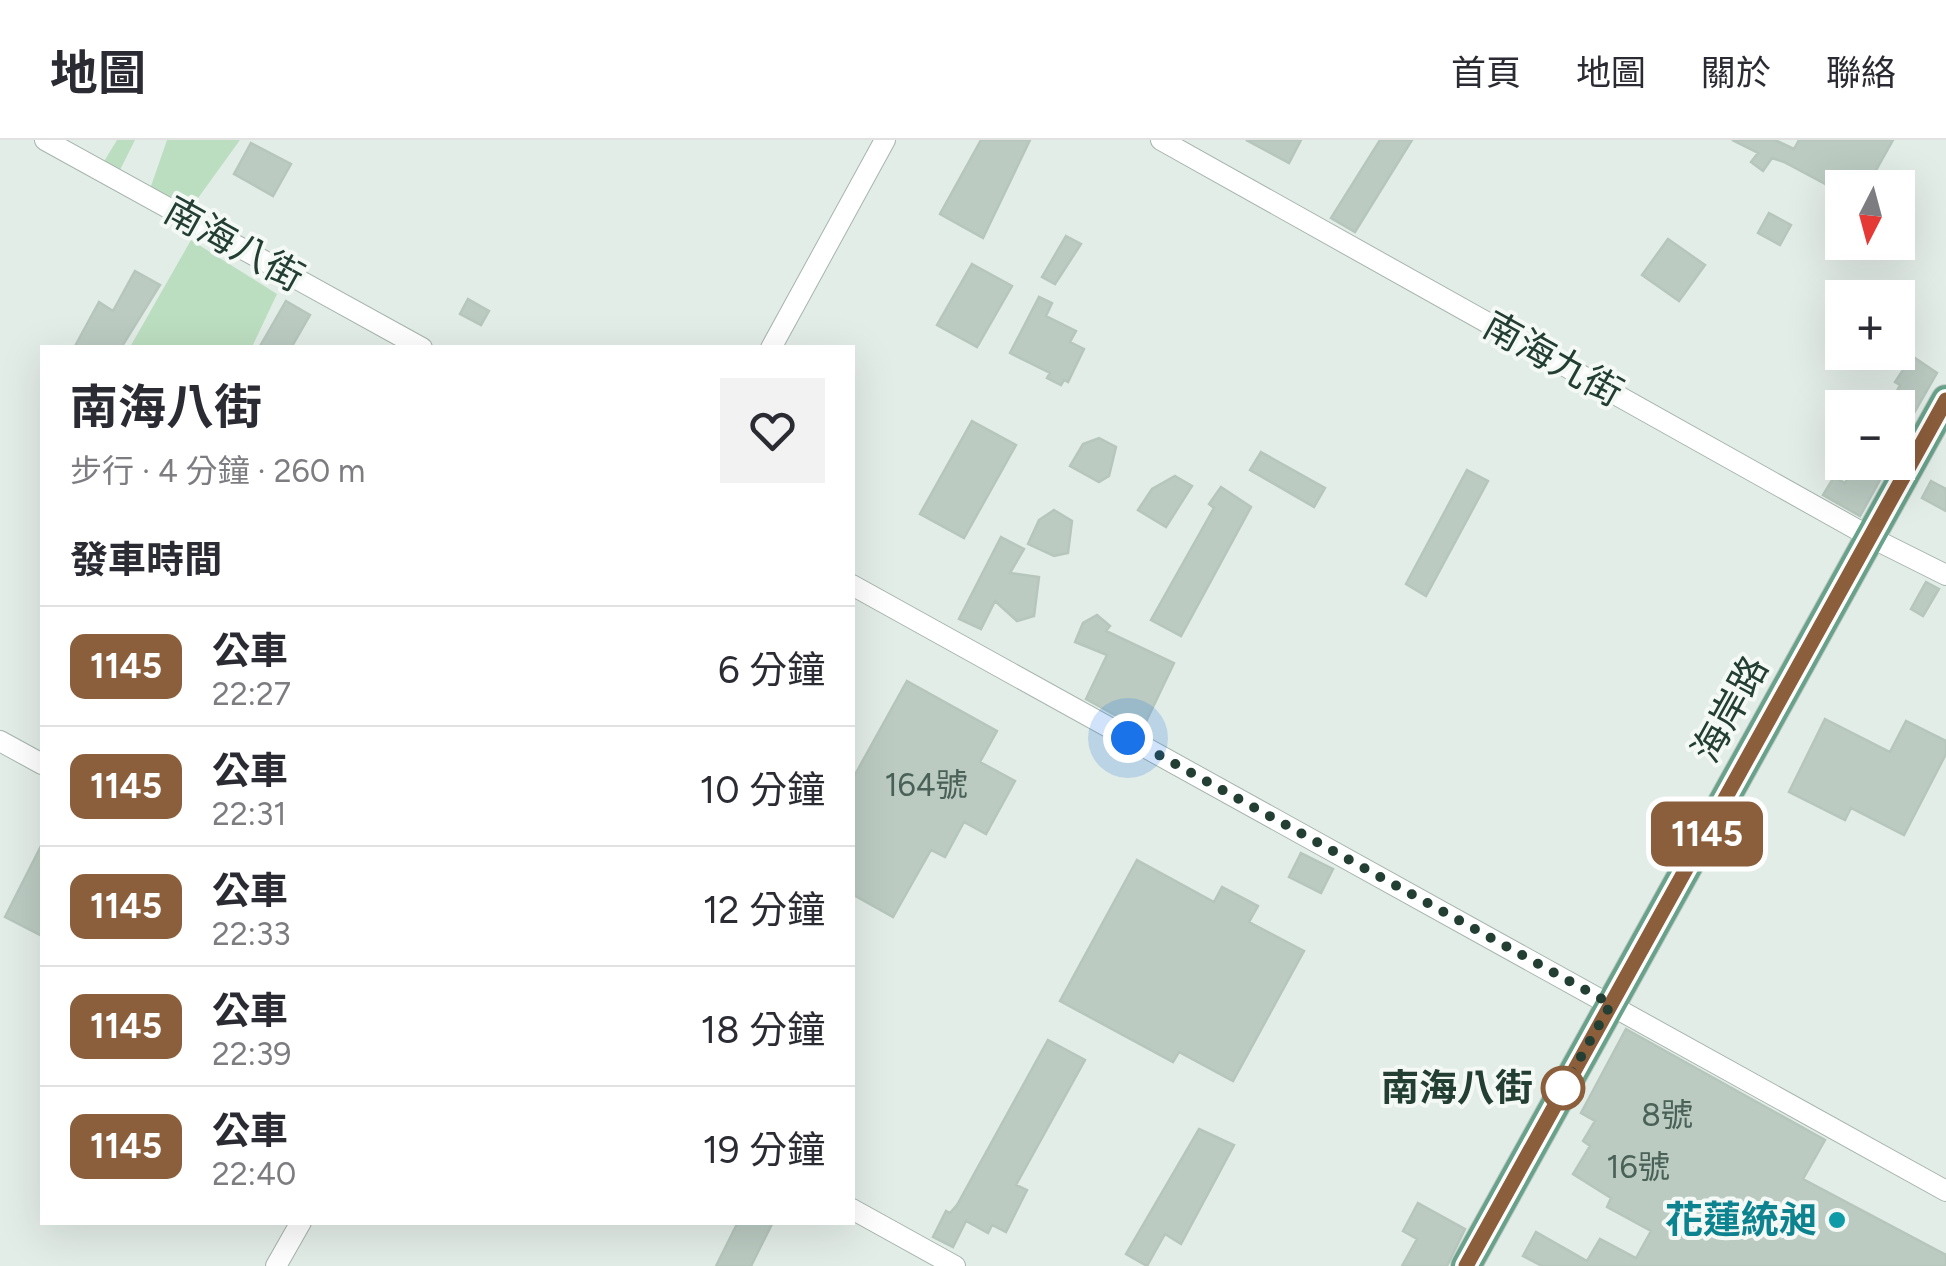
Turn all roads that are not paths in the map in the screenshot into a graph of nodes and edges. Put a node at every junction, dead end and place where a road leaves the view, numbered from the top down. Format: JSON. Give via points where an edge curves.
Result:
{"nodes":[{"id":1,"x":45,"y":140,"type":"edge"},
{"id":2,"x":885,"y":140,"type":"edge"},
{"id":3,"x":1161,"y":140,"type":"edge"},
{"id":4,"x":417,"y":345,"type":"edge"},
{"id":5,"x":772,"y":345,"type":"edge"},
{"id":6,"x":1946,"y":400,"type":"edge"},
{"id":7,"x":1872,"y":538,"type":"junction"},
{"id":8,"x":1946,"y":575,"type":"edge"},
{"id":9,"x":855,"y":587,"type":"edge"},
{"id":10,"x":0,"y":740,"type":"edge"},
{"id":11,"x":40,"y":763,"type":"edge"},
{"id":12,"x":1611,"y":1004,"type":"junction"},
{"id":13,"x":1946,"y":1191,"type":"edge"},
{"id":14,"x":855,"y":1211,"type":"edge"},
{"id":15,"x":300,"y":1225,"type":"edge"},
{"id":16,"x":276,"y":1266,"type":"edge"},
{"id":17,"x":955,"y":1266,"type":"edge"},
{"id":18,"x":1466,"y":1266,"type":"edge"}],
"edges":[{"from":1,"to":4,"type":"street","name":"南海八街"},
{"from":2,"to":5,"type":"street"},
{"from":3,"to":7,"type":"street","name":"南海九街"},
{"from":6,"to":7,"type":"main road","name":"海岸路"},
{"from":7,"to":8,"type":"street","name":"南海九街"},
{"from":7,"to":12,"type":"main road","name":"海岸路"},
{"from":9,"to":12,"type":"street"},
{"from":10,"to":11,"type":"street"},
{"from":12,"to":13,"type":"street"},
{"from":12,"to":18,"type":"main road","name":"海岸路"},
{"from":14,"to":17,"type":"street"},
{"from":15,"to":16,"type":"street"}]}
